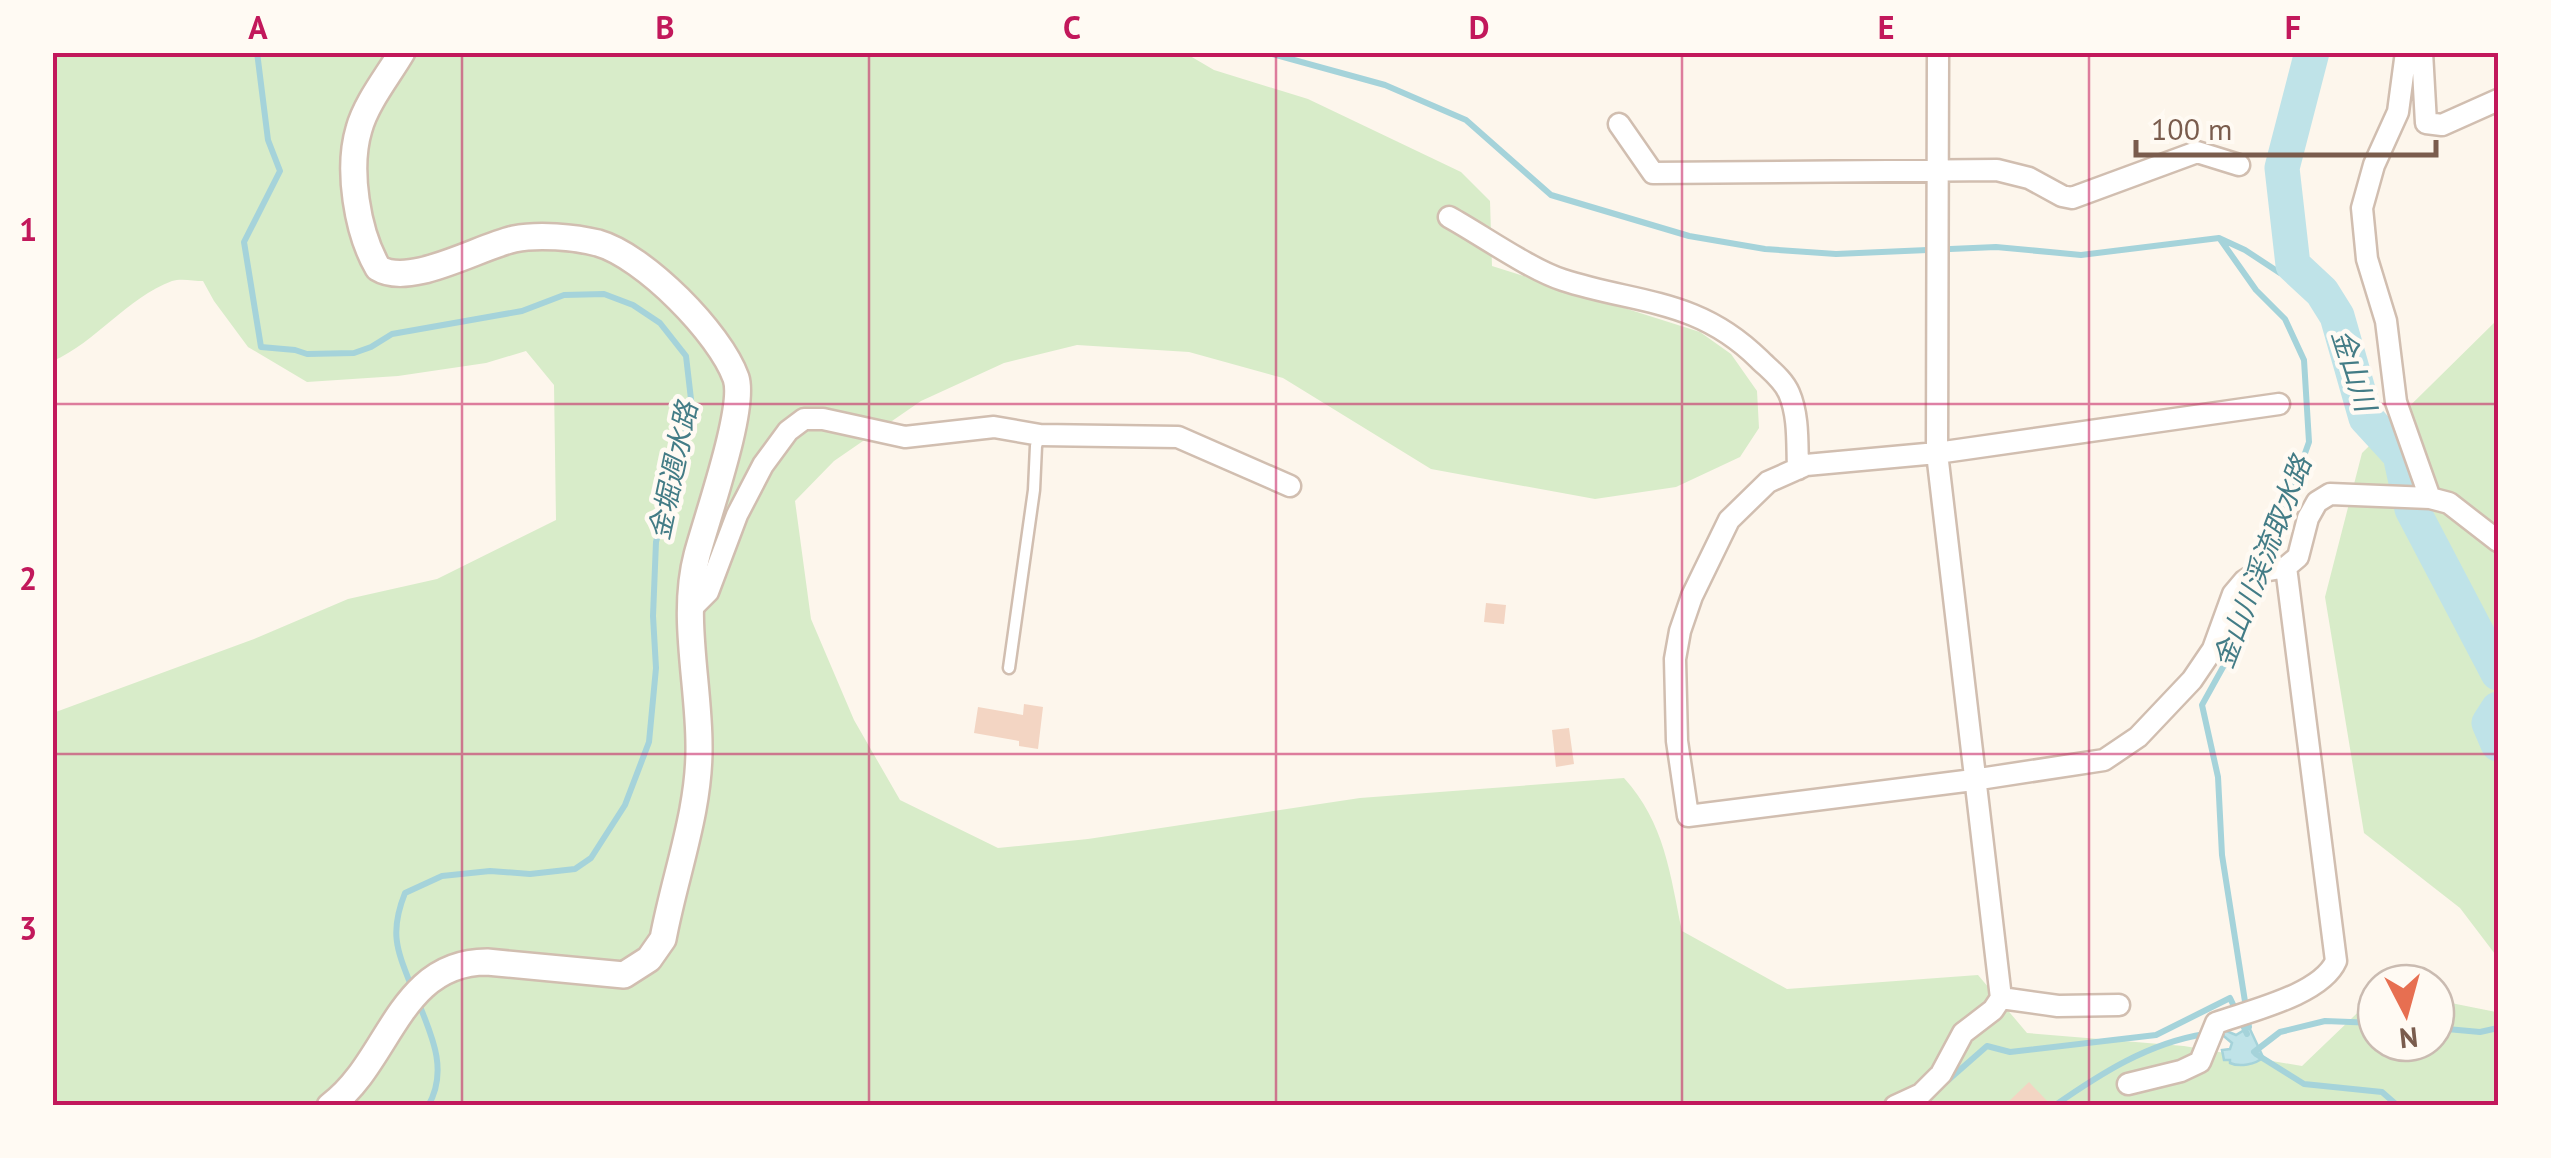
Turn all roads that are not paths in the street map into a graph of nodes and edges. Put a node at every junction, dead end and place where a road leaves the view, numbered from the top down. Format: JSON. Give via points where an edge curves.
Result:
{"nodes":[{"id":1,"x":402,"y":52,"type":"edge"},
{"id":2,"x":1938,"y":52,"type":"edge"},
{"id":3,"x":2406,"y":52,"type":"edge"},
{"id":4,"x":2422,"y":52,"type":"edge"},
{"id":5,"x":2498,"y":100,"type":"edge"},
{"id":6,"x":1620,"y":124,"type":"dead end"},
{"id":7,"x":2239,"y":165,"type":"dead end"},
{"id":8,"x":1938,"y":171,"type":"junction"},
{"id":9,"x":1449,"y":216,"type":"dead end"},
{"id":10,"x":2279,"y":404,"type":"dead end"},
{"id":11,"x":1040,"y":434,"type":"junction"},
{"id":12,"x":1937,"y":452,"type":"junction"},
{"id":13,"x":1798,"y":469,"type":"junction"},
{"id":14,"x":1290,"y":486,"type":"dead end"},
{"id":15,"x":2430,"y":498,"type":"junction"},
{"id":16,"x":2498,"y":541,"type":"edge"},
{"id":17,"x":2286,"y":567,"type":"junction"},
{"id":18,"x":692,"y":608,"type":"junction"},
{"id":19,"x":1009,"y":668,"type":"dead end"},
{"id":20,"x":1974,"y":780,"type":"junction"},
{"id":21,"x":2001,"y":998,"type":"junction"},
{"id":22,"x":2119,"y":1005,"type":"dead end"},
{"id":23,"x":2128,"y":1084,"type":"dead end"},
{"id":24,"x":330,"y":1106,"type":"edge"},
{"id":25,"x":1895,"y":1106,"type":"edge"}],
"edges":[{"from":1,"to":18,"type":"street","via":[[359,126],[352,163],[364,244],[378,268],[400,276],[517,238],[596,242],[660,280],[736,380],[738,407],[695,559]]},
{"from":2,"to":8,"type":"street"},
{"from":3,"to":15,"type":"street","via":[[2398,112],[2362,208],[2396,402]]},
{"from":4,"to":5,"type":"street","via":[[2426,123],[2442,124]]},
{"from":6,"to":8,"type":"street","via":[[1653,172]]},
{"from":7,"to":8,"type":"street","via":[[2198,152],[2072,198],[1997,170]]},
{"from":8,"to":12,"type":"street"},
{"from":9,"to":13,"type":"street","via":[[1560,280],[1698,316],[1744,345],[1790,396]]},
{"from":10,"to":12,"type":"street"},
{"from":11,"to":14,"type":"street","via":[[1178,436]]},
{"from":11,"to":18,"type":"street","via":[[994,426],[905,437],[804,420],[762,465],[708,592]]},
{"from":11,"to":19,"type":"lane"},
{"from":12,"to":13,"type":"street"},
{"from":12,"to":20,"type":"street"},
{"from":13,"to":20,"type":"street","via":[[1768,482],[1729,520],[1680,631],[1677,742],[1688,816]]},
{"from":15,"to":16,"type":"street","via":[[2449,503]]},
{"from":15,"to":17,"type":"street","via":[[2330,494],[2317,502],[2298,557]]},
{"from":17,"to":20,"type":"street","via":[[2244,581],[2214,649],[2127,745],[2104,760]]},
{"from":17,"to":23,"type":"street","via":[[2336,960],[2303,991],[2216,1023],[2200,1062]]},
{"from":18,"to":24,"type":"street","via":[[696,792],[663,939],[649,959],[624,975],[486,962],[448,968],[404,1007],[359,1076]]},
{"from":20,"to":21,"type":"street"},
{"from":21,"to":22,"type":"street"},
{"from":21,"to":25,"type":"street","via":[[1963,1033],[1931,1084]]}]}
